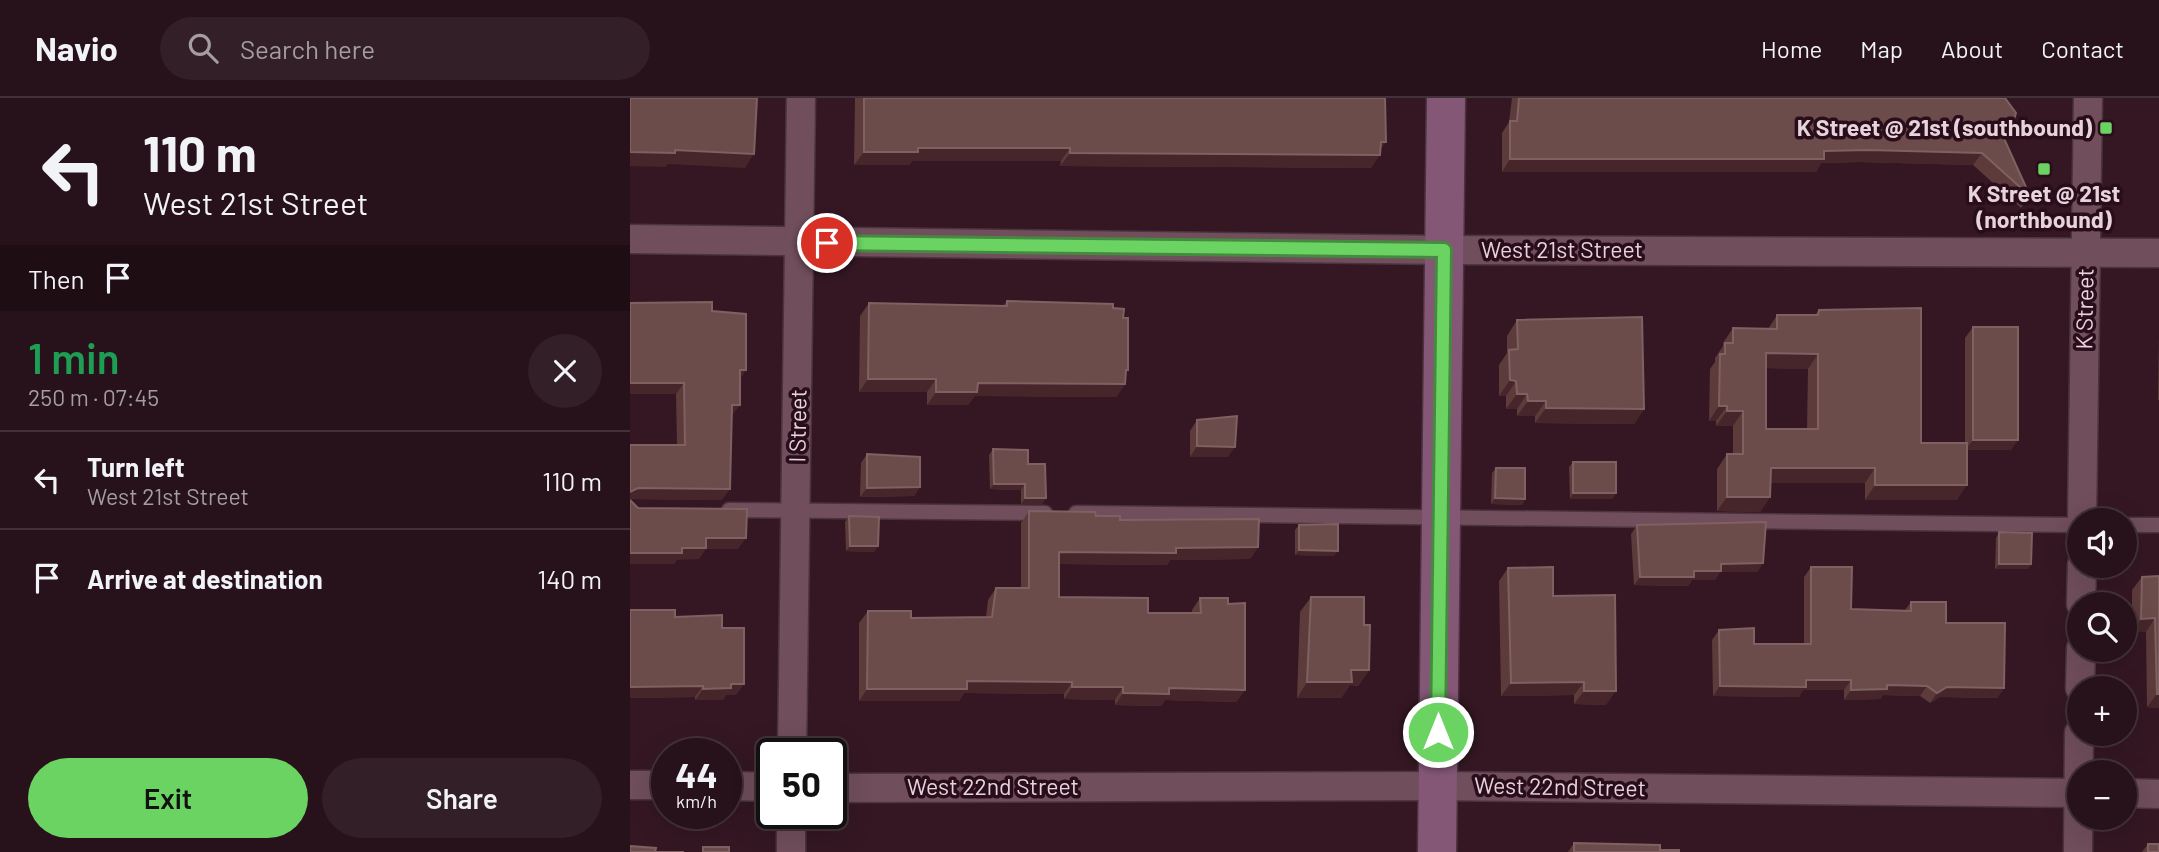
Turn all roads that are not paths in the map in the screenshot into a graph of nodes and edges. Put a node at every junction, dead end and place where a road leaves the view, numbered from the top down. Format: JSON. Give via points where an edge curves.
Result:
{"nodes":[{"id":1,"x":801,"y":98,"type":"edge"},
{"id":2,"x":1446,"y":98,"type":"edge"},
{"id":3,"x":2088,"y":98,"type":"edge"},
{"id":4,"x":630,"y":239,"type":"edge"},
{"id":5,"x":800,"y":243,"type":"junction"},
{"id":6,"x":1444,"y":250,"type":"junction"},
{"id":7,"x":2086,"y":251,"type":"junction"},
{"id":8,"x":2159,"y":253,"type":"edge"},
{"id":9,"x":2082,"y":508,"type":"edge"},
{"id":10,"x":713,"y":510,"type":"edge"},
{"id":11,"x":797,"y":510,"type":"junction"},
{"id":12,"x":1439,"y":516,"type":"junction"},
{"id":13,"x":2067,"y":525,"type":"edge"},
{"id":14,"x":2137,"y":525,"type":"edge"},
{"id":15,"x":2159,"y":525,"type":"edge"},
{"id":16,"x":792,"y":738,"type":"edge"},
{"id":17,"x":630,"y":785,"type":"edge"},
{"id":18,"x":651,"y":785,"type":"edge"},
{"id":19,"x":1438,"y":786,"type":"junction"},
{"id":20,"x":847,"y":788,"type":"edge"},
{"id":21,"x":2067,"y":793,"type":"edge"},
{"id":22,"x":2137,"y":793,"type":"edge"},
{"id":23,"x":2159,"y":794,"type":"edge"},
{"id":24,"x":791,"y":829,"type":"edge"},
{"id":25,"x":2078,"y":830,"type":"edge"},
{"id":26,"x":791,"y":852,"type":"edge"},
{"id":27,"x":1437,"y":852,"type":"edge"},
{"id":28,"x":2078,"y":852,"type":"edge"}],
"edges":[{"from":1,"to":5,"type":"street","name":"I Street"},
{"from":2,"to":6,"type":"main road"},
{"from":3,"to":7,"type":"street","name":"K Street"},
{"from":4,"to":5,"type":"street","name":"West 21st Street"},
{"from":5,"to":6,"type":"street","name":"West 21st Street"},
{"from":5,"to":11,"type":"street","name":"I Street"},
{"from":6,"to":7,"type":"street","name":"West 21st Street"},
{"from":6,"to":12,"type":"main road"},
{"from":7,"to":8,"type":"street","name":"West 21st Street"},
{"from":7,"to":9,"type":"street","name":"K Street"},
{"from":10,"to":11,"type":"lane"},
{"from":11,"to":12,"type":"lane"},
{"from":11,"to":16,"type":"street","name":"I Street"},
{"from":12,"to":13,"type":"lane"},
{"from":12,"to":19,"type":"main road"},
{"from":14,"to":15,"type":"lane"},
{"from":17,"to":18,"type":"street"},
{"from":19,"to":20,"type":"street","name":"West 22nd Street"},
{"from":19,"to":21,"type":"street","name":"West 22nd Street"},
{"from":19,"to":27,"type":"main road"},
{"from":22,"to":23,"type":"street"},
{"from":24,"to":26,"type":"street"},
{"from":25,"to":28,"type":"street"}]}
